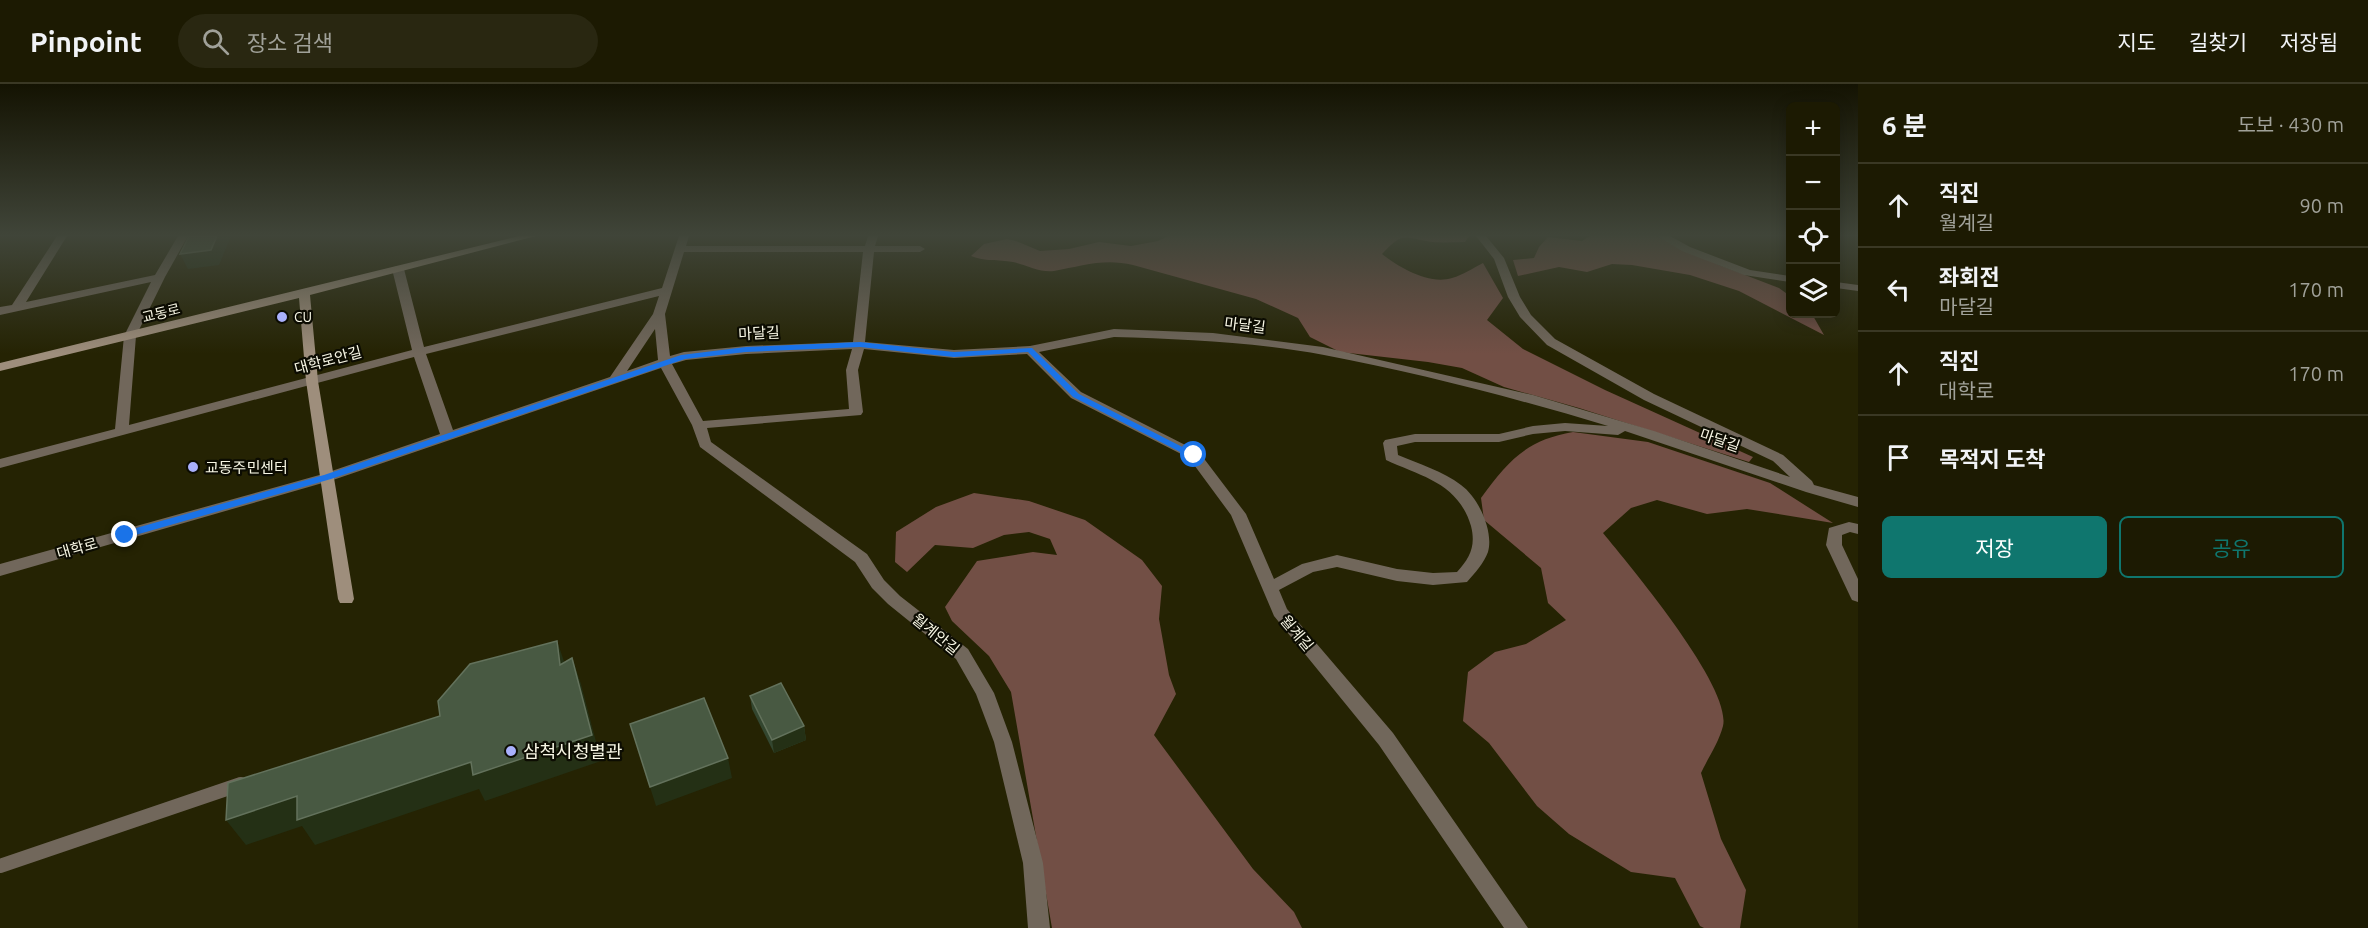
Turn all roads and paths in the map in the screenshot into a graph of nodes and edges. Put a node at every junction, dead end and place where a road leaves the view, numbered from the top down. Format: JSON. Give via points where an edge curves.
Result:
{"nodes":[{"id":1,"x":37,"y":275,"type":"edge"},
{"id":2,"x":373,"y":275,"type":"edge"},
{"id":3,"x":400,"y":275,"type":"edge"},
{"id":4,"x":671,"y":275,"type":"edge"},
{"id":5,"x":867,"y":275,"type":"edge"},
{"id":6,"x":1506,"y":275,"type":"edge"},
{"id":7,"x":1765,"y":275,"type":"edge"},
{"id":8,"x":159,"y":277,"type":"joint"},
{"id":9,"x":1786,"y":278,"type":"edge"},
{"id":10,"x":1840,"y":286,"type":"edge"},
{"id":11,"x":1858,"y":288,"type":"edge"},
{"id":12,"x":665,"y":291,"type":"junction"},
{"id":13,"x":304,"y":293,"type":"junction"},
{"id":14,"x":16,"y":308,"type":"junction"},
{"id":15,"x":0,"y":311,"type":"edge"},
{"id":16,"x":659,"y":314,"type":"junction"},
{"id":17,"x":130,"y":336,"type":"junction"},
{"id":18,"x":860,"y":345,"type":"junction"},
{"id":19,"x":1030,"y":350,"type":"junction"},
{"id":20,"x":419,"y":352,"type":"junction"},
{"id":21,"x":665,"y":363,"type":"junction"},
{"id":22,"x":0,"y":367,"type":"edge"},
{"id":23,"x":312,"y":381,"type":"junction"},
{"id":24,"x":614,"y":381,"type":"junction"},
{"id":25,"x":699,"y":425,"type":"junction"},
{"id":26,"x":122,"y":432,"type":"junction"},
{"id":27,"x":1649,"y":434,"type":"junction"},
{"id":28,"x":448,"y":436,"type":"junction"},
{"id":29,"x":0,"y":464,"type":"edge"},
{"id":30,"x":327,"y":477,"type":"junction"},
{"id":31,"x":1811,"y":489,"type":"junction"},
{"id":32,"x":1858,"y":502,"type":"edge"},
{"id":33,"x":1858,"y":528,"type":"edge"},
{"id":34,"x":0,"y":570,"type":"edge"},
{"id":35,"x":1270,"y":588,"type":"junction"},
{"id":36,"x":1858,"y":596,"type":"edge"},
{"id":37,"x":346,"y":599,"type":"dead end"},
{"id":38,"x":249,"y":781,"type":"edge"},
{"id":39,"x":0,"y":866,"type":"edge"},
{"id":40,"x":1039,"y":928,"type":"edge"},
{"id":41,"x":1517,"y":928,"type":"edge"}],
"edges":[{"from":1,"to":14,"type":"street"},
{"from":2,"to":13,"type":"street","name":"교동로"},
{"from":3,"to":20,"type":"street"},
{"from":4,"to":12,"type":"street"},
{"from":5,"to":18,"type":"street"},
{"from":6,"to":31,"type":"street","via":[[1526,317],[1551,342],[1649,397],[1778,458]]},
{"from":7,"to":9,"type":"street"},
{"from":8,"to":14,"type":"street"},
{"from":8,"to":17,"type":"street","name":"교동로"},
{"from":10,"to":11,"type":"street"},
{"from":12,"to":16,"type":"street"},
{"from":12,"to":20,"type":"street","name":"대학로안길"},
{"from":13,"to":17,"type":"street","name":"교동로"},
{"from":13,"to":23,"type":"street"},
{"from":14,"to":15,"type":"street"},
{"from":16,"to":21,"type":"street"},
{"from":16,"to":24,"type":"street"},
{"from":17,"to":22,"type":"street","name":"교동로"},
{"from":17,"to":26,"type":"street","name":"교동로"},
{"from":18,"to":19,"type":"street","name":"마달길","via":[[954,354]]},
{"from":18,"to":21,"type":"street","name":"마달길","via":[[746,350],[684,356]]},
{"from":18,"to":25,"type":"street","via":[[852,370],[856,412]]},
{"from":19,"to":27,"type":"street","name":"마달길","via":[[1114,333],[1213,337],[1323,351],[1528,398]]},
{"from":19,"to":35,"type":"street","name":"월계길","via":[[1076,395],[1194,455],[1238,514]]},
{"from":20,"to":23,"type":"street","name":"대학로안길"},
{"from":20,"to":28,"type":"street"},
{"from":21,"to":24,"type":"street","name":"마달길"},
{"from":21,"to":25,"type":"street","name":"월계안길"},
{"from":23,"to":26,"type":"street","name":"대학로안길"},
{"from":23,"to":30,"type":"street"},
{"from":24,"to":28,"type":"street","name":"대학로"},
{"from":25,"to":40,"type":"street","name":"월계안길","via":[[705,444],[861,558],[878,584],[920,623],[962,654],[985,693],[1003,742],[1033,863]]},
{"from":26,"to":29,"type":"street","name":"대학로안길"},
{"from":27,"to":31,"type":"street","name":"마달길"},
{"from":27,"to":35,"type":"street","via":[[1565,427],[1499,438],[1416,438],[1390,443],[1391,457],[1458,488],[1477,522],[1481,546],[1475,562],[1461,578],[1433,579],[1337,561],[1308,568]]},
{"from":28,"to":30,"type":"street","name":"대학로"},
{"from":30,"to":34,"type":"street","name":"대학로"},
{"from":30,"to":37,"type":"street"},
{"from":31,"to":32,"type":"street","name":"마달길"},
{"from":33,"to":36,"type":"street","via":[[1834,532],[1834,545]]},
{"from":35,"to":41,"type":"street","name":"월계길","via":[[1280,612],[1386,739]]},
{"from":38,"to":39,"type":"lane"}]}
